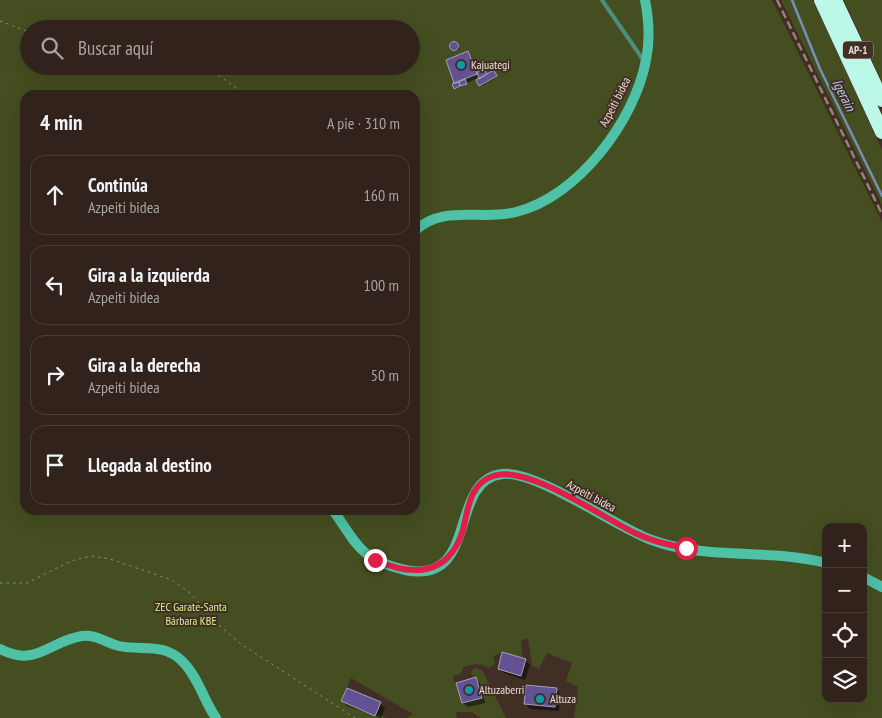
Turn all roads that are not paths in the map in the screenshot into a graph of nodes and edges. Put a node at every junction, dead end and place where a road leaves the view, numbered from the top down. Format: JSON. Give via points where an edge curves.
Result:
{"nodes":[{"id":1,"x":602,"y":0,"type":"edge"},
{"id":2,"x":645,"y":0,"type":"edge"},
{"id":3,"x":821,"y":0,"type":"edge"},
{"id":4,"x":835,"y":0,"type":"edge"},
{"id":5,"x":646,"y":63,"type":"junction"},
{"id":6,"x":882,"y":100,"type":"edge"},
{"id":7,"x":882,"y":132,"type":"edge"},
{"id":8,"x":420,"y":228,"type":"edge"},
{"id":9,"x":336,"y":515,"type":"edge"},
{"id":10,"x":822,"y":562,"type":"edge"},
{"id":11,"x":867,"y":579,"type":"edge"},
{"id":12,"x":882,"y":587,"type":"edge"},
{"id":13,"x":0,"y":649,"type":"edge"},
{"id":14,"x":216,"y":718,"type":"edge"}],
"edges":[{"from":1,"to":5,"type":"lane"},
{"from":2,"to":5,"type":"main road","name":"Azpeiti bidea"},
{"from":3,"to":7,"type":"highway","number":"AP-1"},
{"from":4,"to":6,"type":"highway","number":"AP-1"},
{"from":5,"to":8,"type":"main road","name":"Azpeiti bidea","via":[[636,93],[612,136],[592,162],[561,190],[522,211],[442,217]]},
{"from":9,"to":10,"type":"main road","name":"Azpeiti bidea","via":[[368,557],[397,568],[424,571],[442,562],[455,546],[478,486],[493,476],[513,474],[535,480],[630,531],[662,543],[691,549]]},
{"from":11,"to":12,"type":"main road"},
{"from":13,"to":14,"type":"main road","via":[[14,656],[27,657],[86,636],[118,646],[160,648],[186,665]]}]}
